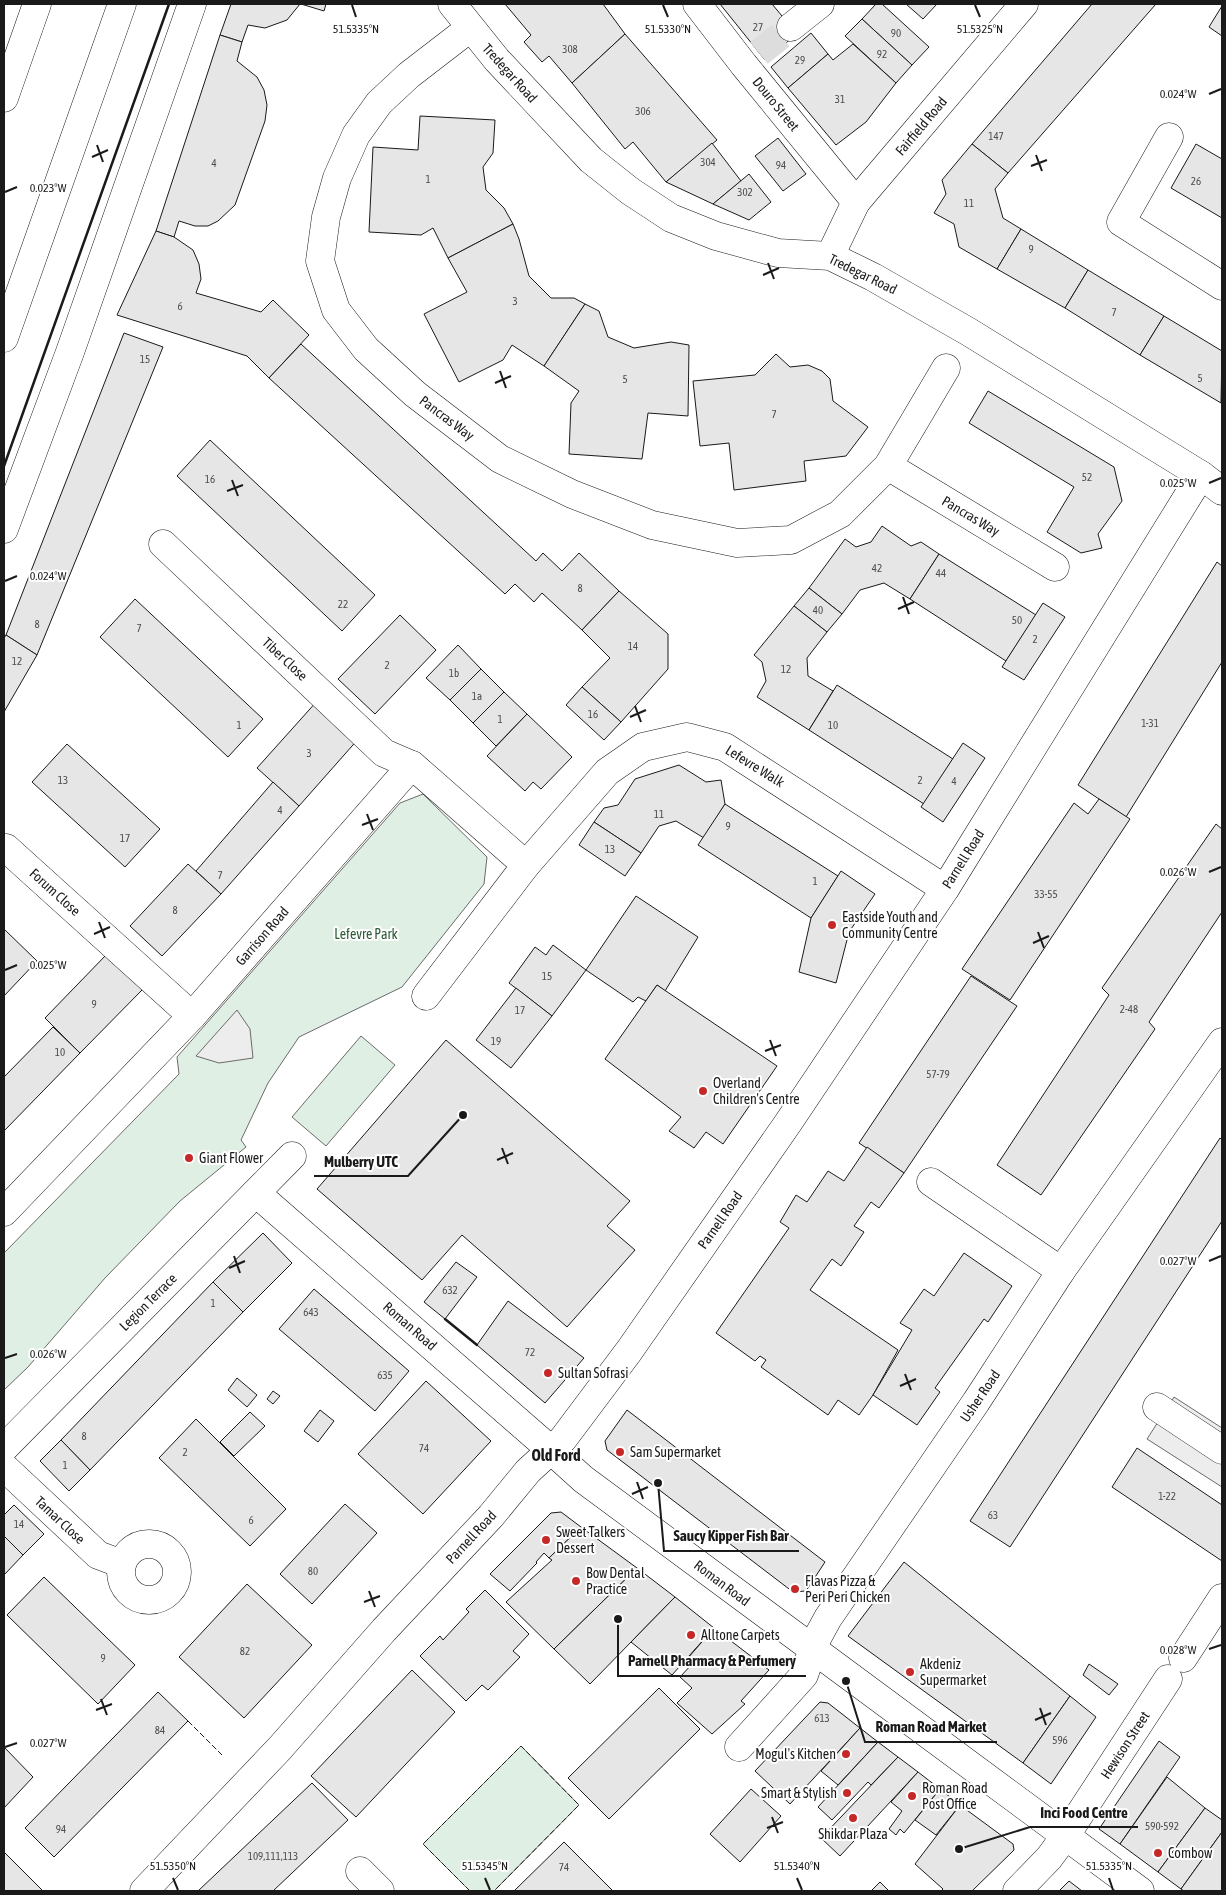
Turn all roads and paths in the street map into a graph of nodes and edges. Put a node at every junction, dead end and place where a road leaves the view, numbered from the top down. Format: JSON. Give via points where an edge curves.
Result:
{"nodes":[{"id":1,"x":37,"y":4,"type":"edge"},
{"id":2,"x":122,"y":4,"type":"edge"},
{"id":3,"x":192,"y":4,"type":"edge"},
{"id":4,"x":452,"y":4,"type":"edge"},
{"id":5,"x":697,"y":4,"type":"edge"},
{"id":6,"x":820,"y":4,"type":"edge"},
{"id":7,"x":1024,"y":4,"type":"edge"},
{"id":8,"x":792,"y":27,"type":"tunnel mouth"},
{"id":9,"x":470,"y":28,"type":"junction"},
{"id":10,"x":4,"y":98,"type":"edge"},
{"id":11,"x":1169,"y":137,"type":"dead end"},
{"id":12,"x":856,"y":202,"type":"junction"},
{"id":13,"x":830,"y":256,"type":"junction"},
{"id":14,"x":1222,"y":286,"type":"edge"},
{"id":15,"x":4,"y":338,"type":"edge"},
{"id":16,"x":946,"y":368,"type":"dead end"},
{"id":17,"x":888,"y":466,"type":"junction"},
{"id":18,"x":1201,"y":475,"type":"junction"},
{"id":19,"x":1222,"y":491,"type":"edge"},
{"id":20,"x":4,"y":529,"type":"edge"},
{"id":21,"x":163,"y":544,"type":"dead end"},
{"id":22,"x":1055,"y":567,"type":"dead end"},
{"id":23,"x":412,"y":765,"type":"junction"},
{"id":24,"x":6,"y":848,"type":"dead end"},
{"id":25,"x":526,"y":865,"type":"junction"},
{"id":26,"x":945,"y":889,"type":"junction"},
{"id":27,"x":426,"y":996,"type":"dead end"},
{"id":28,"x":192,"y":1016,"type":"junction"},
{"id":29,"x":1222,"y":1042,"type":"edge"},
{"id":30,"x":292,"y":1156,"type":"dead end"},
{"id":31,"x":931,"y":1182,"type":"dead end"},
{"id":32,"x":256,"y":1193,"type":"junction"},
{"id":33,"x":4,"y":1212,"type":"edge"},
{"id":34,"x":1061,"y":1271,"type":"junction"},
{"id":35,"x":1157,"y":1407,"type":"dead end"},
{"id":36,"x":4,"y":1448,"type":"edge"},
{"id":37,"x":551,"y":1450,"type":"junction"},
{"id":38,"x":1222,"y":1450,"type":"edge"},
{"id":39,"x":4,"y":1467,"type":"edge"},
{"id":40,"x":122,"y":1564,"type":"dead end"},
{"id":41,"x":1222,"y":1598,"type":"edge"},
{"id":42,"x":814,"y":1651,"type":"junction"},
{"id":43,"x":739,"y":1747,"type":"dead end"},
{"id":44,"x":1066,"y":1835,"type":"junction"},
{"id":45,"x":360,"y":1871,"type":"dead end"},
{"id":46,"x":144,"y":1891,"type":"edge"},
{"id":47,"x":380,"y":1891,"type":"edge"},
{"id":48,"x":1017,"y":1891,"type":"edge"},
{"id":49,"x":1140,"y":1891,"type":"edge"}],
"edges":[{"from":1,"to":10,"type":"main road"},
{"from":2,"to":15,"type":"main road"},
{"from":3,"to":20,"type":"main road","via":[[74,342]]},
{"from":4,"to":9,"type":"main road","name":"Tredegar Road"},
{"from":5,"to":12,"type":"main road","name":"Douro Street","via":[[752,59]]},
{"from":6,"to":8,"type":"main road"},
{"from":7,"to":12,"type":"main road","name":"Fairfield Road"},
{"from":9,"to":13,"type":"main road","name":"Tredegar Road","via":[[591,160],[671,218],[716,236],[778,253]]},
{"from":9,"to":17,"type":"main road","name":"Pancras Way","via":[[409,74],[379,103],[356,135],[337,178],[326,217],[320,261],[336,310],[366,349],[415,394],[500,459],[572,494],[652,526],[736,542],[791,540],[840,514]]},
{"from":11,"to":14,"type":"main road","via":[[1121,222]]},
{"from":12,"to":13,"type":"main road","name":"Fairfield Road"},
{"from":13,"to":18,"type":"main road","name":"Tredegar Road","via":[[969,332]]},
{"from":16,"to":17,"type":"main road","name":"Pancras Way"},
{"from":17,"to":22,"type":"main road","name":"Pancras Way"},
{"from":18,"to":19,"type":"main road","name":"Tredegar Road"},
{"from":18,"to":26,"type":"main road","name":"Parnell Road"},
{"from":21,"to":23,"type":"main road","name":"Tiber Close","via":[[384,753]]},
{"from":23,"to":25,"type":"main road"},
{"from":23,"to":28,"type":"main road","name":"Garrison Road"},
{"from":24,"to":28,"type":"main road","name":"Forum Close"},
{"from":25,"to":26,"type":"main road","name":"Lefevre Walk","via":[[607,772],[643,747],[688,737],[725,746]]},
{"from":25,"to":27,"type":"main road","name":"Lefevre Walk"},
{"from":26,"to":37,"type":"main road","name":"Parnell Road","via":[[635,1343],[563,1439]]},
{"from":28,"to":33,"type":"main road","name":"Garrison Road"},
{"from":29,"to":34,"type":"main road","name":"Usher Road"},
{"from":30,"to":32,"type":"main road","name":"Legion Terrace"},
{"from":31,"to":34,"type":"main road"},
{"from":32,"to":36,"type":"main road","name":"Legion Terrace"},
{"from":32,"to":37,"type":"main road","name":"Roman Road"},
{"from":34,"to":42,"type":"main road","name":"Usher Road","via":[[828,1618]]},
{"from":35,"to":38,"type":"main road"},
{"from":37,"to":42,"type":"main road","name":"Roman Road","via":[[583,1479]]},
{"from":37,"to":46,"type":"main road","name":"Parnell Road","via":[[528,1471],[280,1748]]},
{"from":39,"to":40,"type":"main road","name":"Tamar Close","via":[[98,1556]]},
{"from":41,"to":44,"type":"main road","name":"Hewison Street"},
{"from":42,"to":43,"type":"main road","name":"Usher Road","via":[[804,1675]]},
{"from":42,"to":44,"type":"main road","name":"Roman Road"},
{"from":44,"to":48,"type":"main road","name":"Hewison Street"},
{"from":44,"to":49,"type":"main road","name":"Roman Road"},
{"from":45,"to":47,"type":"main road"}]}
